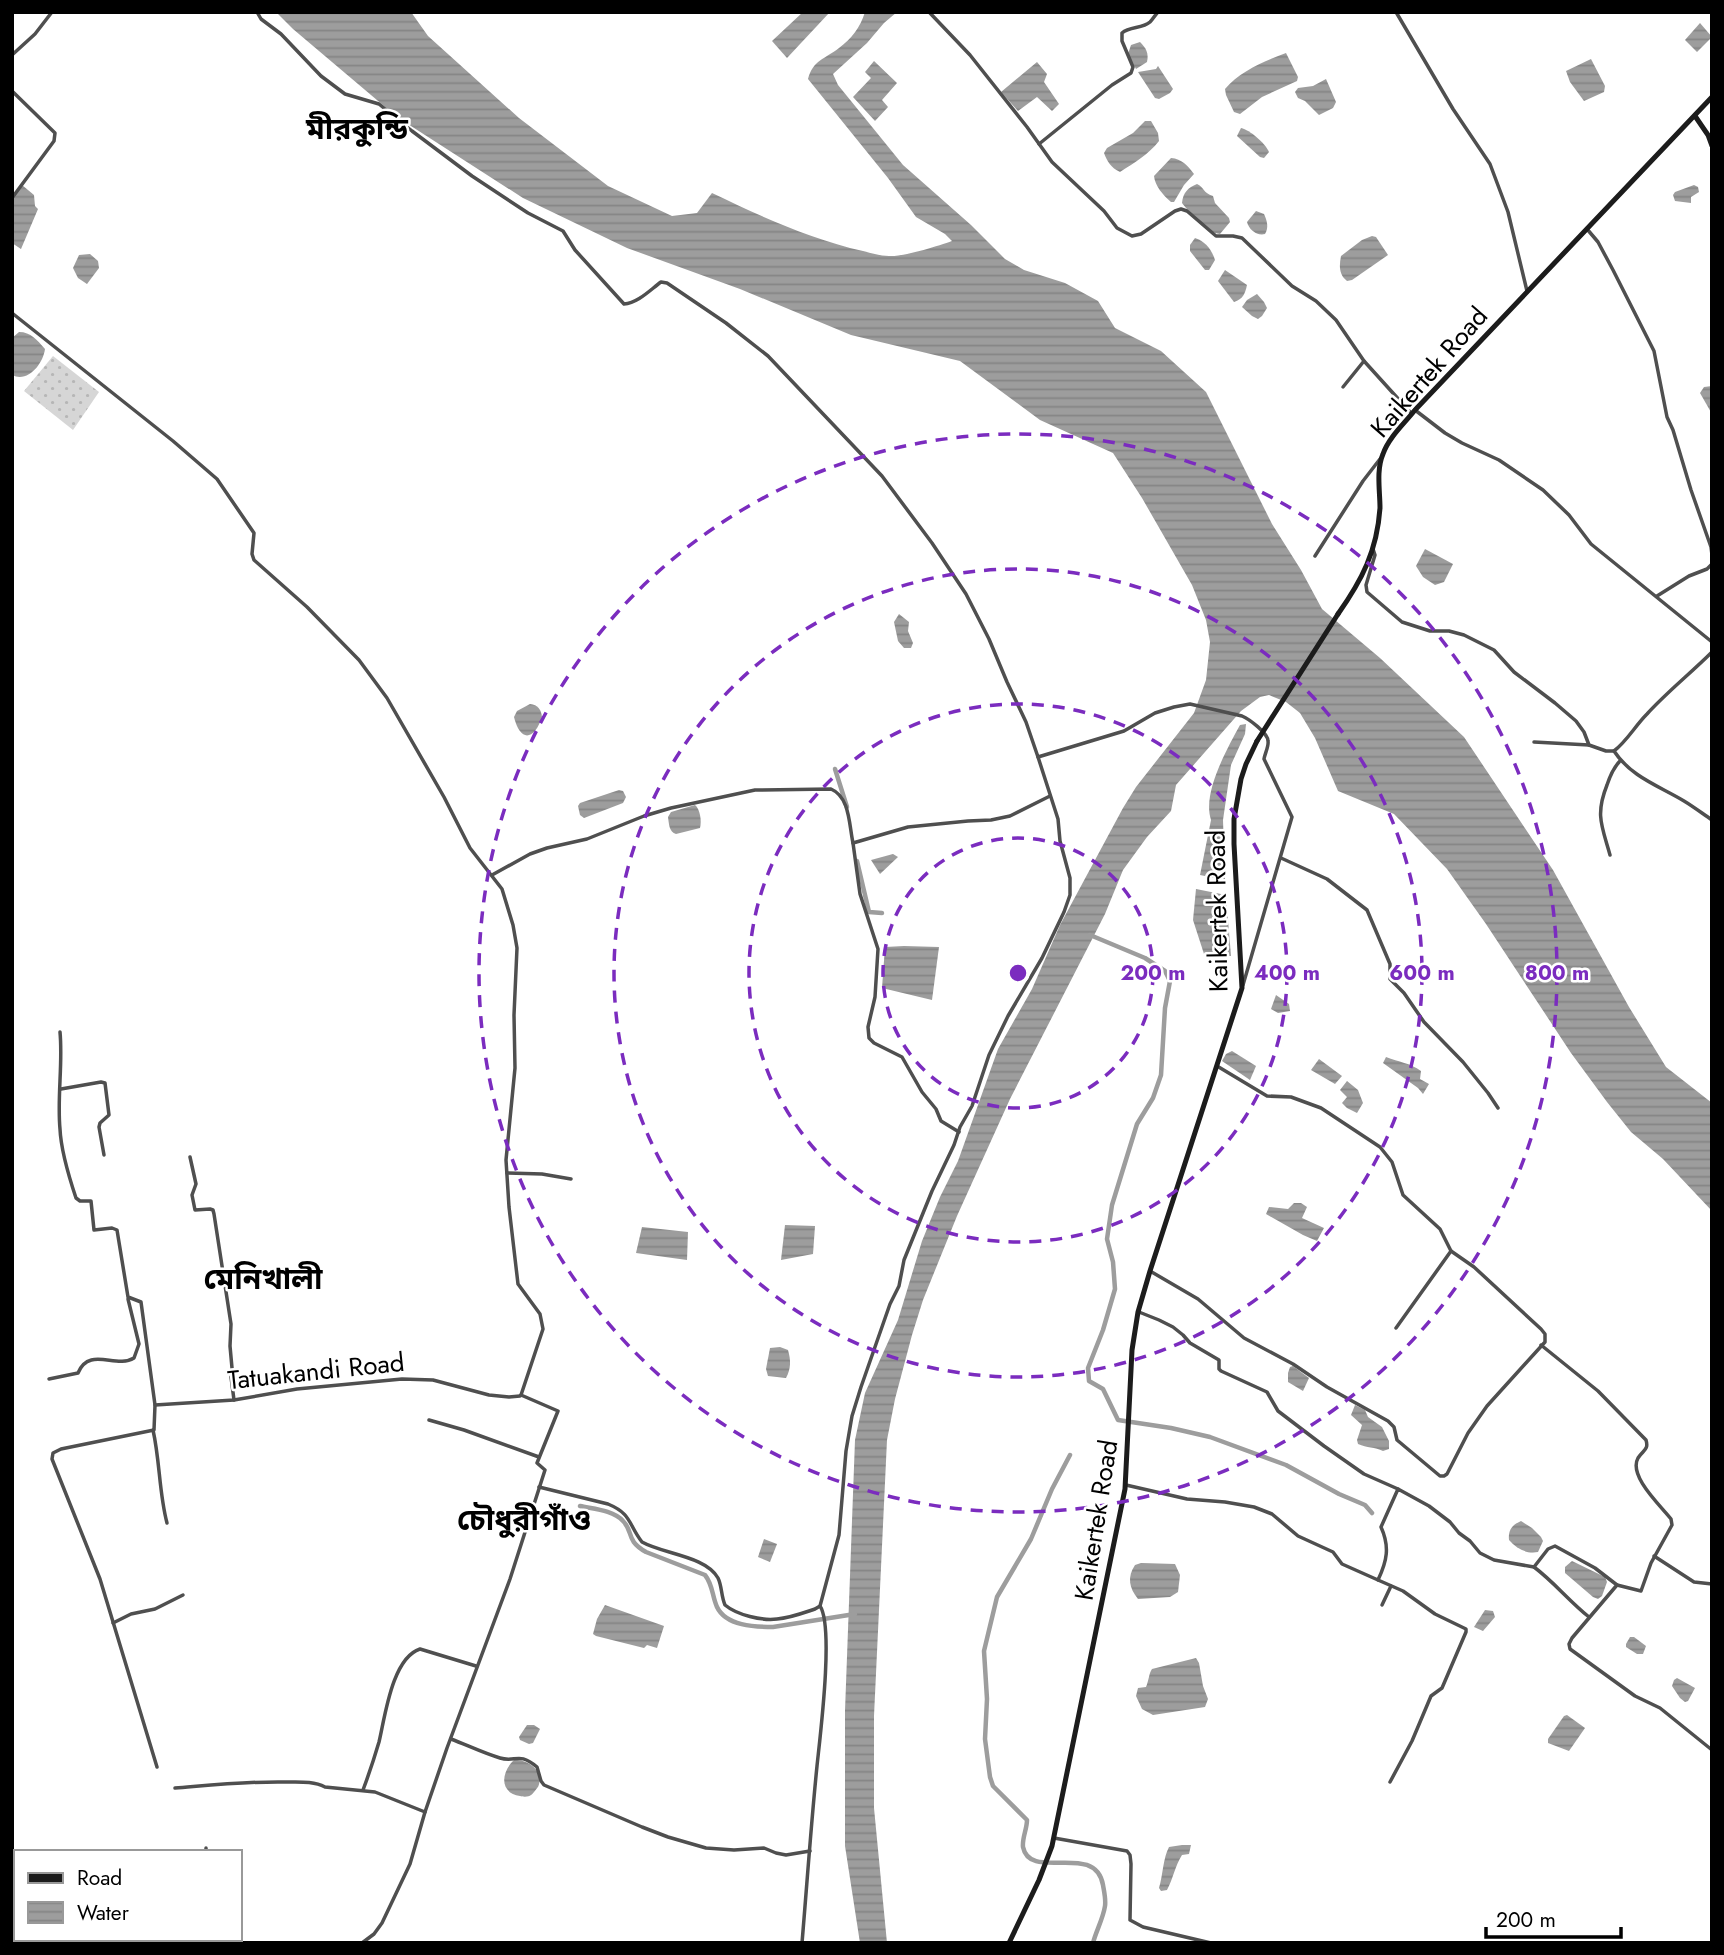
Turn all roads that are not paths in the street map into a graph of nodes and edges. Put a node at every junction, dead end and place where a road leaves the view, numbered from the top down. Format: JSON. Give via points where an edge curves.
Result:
{"nodes":[{"id":1,"x":52,"y":12,"type":"edge"},
{"id":2,"x":257,"y":12,"type":"edge"},
{"id":3,"x":929,"y":12,"type":"edge"},
{"id":4,"x":1158,"y":12,"type":"edge"},
{"id":5,"x":1396,"y":12,"type":"edge"},
{"id":6,"x":12,"y":55,"type":"edge"},
{"id":7,"x":12,"y":91,"type":"edge"},
{"id":8,"x":1712,"y":97,"type":"edge"},
{"id":9,"x":1695,"y":116,"type":"junction"},
{"id":10,"x":1039,"y":144,"type":"junction"},
{"id":11,"x":1712,"y":146,"type":"edge"},
{"id":12,"x":12,"y":198,"type":"edge"},
{"id":13,"x":1587,"y":229,"type":"junction"},
{"id":14,"x":1527,"y":291,"type":"junction"},
{"id":15,"x":12,"y":313,"type":"edge"},
{"id":16,"x":1364,"y":361,"type":"junction"},
{"id":17,"x":1343,"y":387,"type":"dead end"},
{"id":18,"x":1413,"y":412,"type":"junction"},
{"id":19,"x":1381,"y":457,"type":"junction"},
{"id":20,"x":1373,"y":549,"type":"junction"},
{"id":21,"x":1712,"y":555,"type":"edge"},
{"id":22,"x":1315,"y":556,"type":"dead end"},
{"id":23,"x":1712,"y":564,"type":"edge"},
{"id":24,"x":1656,"y":596,"type":"junction"},
{"id":25,"x":1712,"y":642,"type":"edge"},
{"id":26,"x":1712,"y":652,"type":"edge"},
{"id":27,"x":1534,"y":742,"type":"dead end"},
{"id":28,"x":1589,"y":746,"type":"junction"},
{"id":29,"x":1614,"y":751,"type":"junction"},
{"id":30,"x":1038,"y":757,"type":"junction"},
{"id":31,"x":1620,"y":761,"type":"junction"},
{"id":32,"x":1050,"y":796,"type":"junction"},
{"id":33,"x":1712,"y":820,"type":"edge"},
{"id":34,"x":854,"y":843,"type":"junction"},
{"id":35,"x":1610,"y":855,"type":"dead end"},
{"id":36,"x":1280,"y":858,"type":"junction"},
{"id":37,"x":492,"y":874,"type":"junction"},
{"id":38,"x":1242,"y":988,"type":"junction"},
{"id":39,"x":60,"y":1032,"type":"dead end"},
{"id":40,"x":1217,"y":1066,"type":"junction"},
{"id":41,"x":61,"y":1089,"type":"junction"},
{"id":42,"x":1498,"y":1108,"type":"dead end"},
{"id":43,"x":959,"y":1132,"type":"junction"},
{"id":44,"x":104,"y":1155,"type":"dead end"},
{"id":45,"x":190,"y":1157,"type":"dead end"},
{"id":46,"x":507,"y":1173,"type":"junction"},
{"id":47,"x":571,"y":1179,"type":"dead end"},
{"id":48,"x":1451,"y":1251,"type":"junction"},
{"id":49,"x":1150,"y":1271,"type":"junction"},
{"id":50,"x":128,"y":1297,"type":"junction"},
{"id":51,"x":1138,"y":1312,"type":"junction"},
{"id":52,"x":1396,"y":1328,"type":"dead end"},
{"id":53,"x":1541,"y":1345,"type":"junction"},
{"id":54,"x":49,"y":1379,"type":"dead end"},
{"id":55,"x":521,"y":1395,"type":"junction"},
{"id":56,"x":234,"y":1400,"type":"junction"},
{"id":57,"x":155,"y":1405,"type":"junction"},
{"id":58,"x":429,"y":1420,"type":"dead end"},
{"id":59,"x":153,"y":1430,"type":"junction"},
{"id":60,"x":539,"y":1457,"type":"junction"},
{"id":61,"x":1126,"y":1485,"type":"junction"},
{"id":62,"x":539,"y":1487,"type":"junction"},
{"id":63,"x":1398,"y":1489,"type":"junction"},
{"id":64,"x":167,"y":1523,"type":"dead end"},
{"id":65,"x":1654,"y":1556,"type":"junction"},
{"id":66,"x":1534,"y":1567,"type":"junction"},
{"id":67,"x":1378,"y":1580,"type":"junction"},
{"id":68,"x":1712,"y":1584,"type":"edge"},
{"id":69,"x":1617,"y":1585,"type":"junction"},
{"id":70,"x":1391,"y":1586,"type":"junction"},
{"id":71,"x":183,"y":1595,"type":"dead end"},
{"id":72,"x":1382,"y":1605,"type":"dead end"},
{"id":73,"x":822,"y":1608,"type":"junction"},
{"id":74,"x":1589,"y":1617,"type":"junction"},
{"id":75,"x":113,"y":1623,"type":"junction"},
{"id":76,"x":477,"y":1666,"type":"junction"},
{"id":77,"x":451,"y":1739,"type":"junction"},
{"id":78,"x":1712,"y":1750,"type":"edge"},
{"id":79,"x":157,"y":1767,"type":"dead end"},
{"id":80,"x":1390,"y":1782,"type":"dead end"},
{"id":81,"x":175,"y":1788,"type":"dead end"},
{"id":82,"x":363,"y":1790,"type":"junction"},
{"id":83,"x":425,"y":1812,"type":"junction"},
{"id":84,"x":1054,"y":1838,"type":"junction"},
{"id":85,"x":810,"y":1851,"type":"junction"},
{"id":86,"x":362,"y":1943,"type":"edge"},
{"id":87,"x":802,"y":1943,"type":"edge"},
{"id":88,"x":1009,"y":1943,"type":"edge"},
{"id":89,"x":1211,"y":1943,"type":"edge"}],
"edges":[{"from":1,"to":6,"type":"street"},
{"from":2,"to":30,"type":"street","via":[[345,94],[379,104],[472,176],[563,231],[624,304],[661,282],[667,283],[768,356],[882,476],[932,543],[989,639]]},
{"from":3,"to":10,"type":"street","via":[[970,55]]},
{"from":4,"to":10,"type":"street","via":[[1150,23],[1122,33],[1131,73]]},
{"from":5,"to":14,"type":"street","via":[[1490,164],[1508,212]]},
{"from":7,"to":12,"type":"street","via":[[56,137]]},
{"from":8,"to":9,"type":"main road","name":"Kaikertek Road"},
{"from":9,"to":11,"type":"main road"},
{"from":9,"to":13,"type":"main road","name":"Kaikertek Road"},
{"from":10,"to":16,"type":"street","via":[[1125,233],[1141,234],[1181,209],[1216,236],[1242,238],[1336,320]]},
{"from":13,"to":14,"type":"main road","name":"Kaikertek Road"},
{"from":13,"to":21,"type":"street","via":[[1654,351],[1667,417]]},
{"from":14,"to":18,"type":"main road","name":"Kaikertek Road"},
{"from":15,"to":37,"type":"street","via":[[217,480],[254,533],[254,559],[359,660],[387,698],[470,848]]},
{"from":16,"to":17,"type":"street"},
{"from":16,"to":18,"type":"street"},
{"from":18,"to":19,"type":"main road","name":"Kaikertek Road"},
{"from":18,"to":24,"type":"street","via":[[1543,490],[1591,544]]},
{"from":19,"to":20,"type":"main road","name":"Kaikertek Road","via":[[1380,513]]},
{"from":19,"to":22,"type":"street"},
{"from":20,"to":28,"type":"street","via":[[1376,555],[1367,592],[1402,622],[1464,635],[1494,650],[1514,672],[1576,721]]},
{"from":20,"to":38,"type":"main road","name":"Kaikertek Road","bridge":true,"via":[[1367,568],[1245,764],[1234,820]]},
{"from":23,"to":24,"type":"street"},
{"from":24,"to":25,"type":"street"},
{"from":26,"to":29,"type":"street"},
{"from":27,"to":28,"type":"street"},
{"from":28,"to":29,"type":"street"},
{"from":29,"to":31,"type":"street"},
{"from":30,"to":32,"type":"street"},
{"from":30,"to":36,"type":"street","via":[[1124,731],[1155,713],[1190,704],[1242,716],[1268,738],[1264,759],[1291,814]]},
{"from":31,"to":33,"type":"street"},
{"from":31,"to":35,"type":"street","via":[[1600,802]]},
{"from":32,"to":34,"type":"street","via":[[1010,816],[908,827]]},
{"from":32,"to":43,"type":"street","via":[[1070,895],[989,1055]]},
{"from":34,"to":37,"type":"street","via":[[844,801],[836,791],[755,790],[644,816],[587,839],[530,854]]},
{"from":34,"to":43,"type":"street","via":[[860,894],[878,949],[869,1038],[902,1057],[941,1121]]},
{"from":36,"to":38,"type":"street"},
{"from":36,"to":42,"type":"street","via":[[1326,879],[1367,910],[1390,964],[1390,979]]},
{"from":37,"to":46,"type":"street","via":[[502,888],[517,948]]},
{"from":38,"to":40,"type":"main road","name":"Kaikertek Road"},
{"from":39,"to":41,"type":"street"},
{"from":40,"to":48,"type":"street","via":[[1267,1096],[1291,1097],[1321,1108],[1380,1147],[1392,1162],[1403,1195],[1440,1229]]},
{"from":40,"to":49,"type":"main road","name":"Kaikertek Road"},
{"from":41,"to":44,"type":"street","via":[[105,1083],[109,1115],[99,1127]]},
{"from":41,"to":50,"type":"street","via":[[61,1143],[74,1192],[78,1200],[91,1201],[94,1230],[117,1230]]},
{"from":43,"to":73,"type":"street","via":[[904,1260],[899,1286],[858,1395],[846,1451],[839,1535]]},
{"from":45,"to":56,"type":"street","via":[[195,1210],[209,1209],[214,1214],[231,1324]]},
{"from":46,"to":47,"type":"street"},
{"from":46,"to":55,"type":"street","via":[[518,1284],[540,1314],[543,1329]]},
{"from":48,"to":52,"type":"street"},
{"from":48,"to":53,"type":"street","via":[[1541,1329],[1546,1337]]},
{"from":49,"to":51,"type":"main road","name":"Kaikertek Road"},
{"from":49,"to":53,"type":"street","via":[[1198,1299],[1244,1338],[1388,1421],[1397,1440],[1440,1476],[1447,1474],[1486,1406]]},
{"from":50,"to":54,"type":"street","via":[[139,1344],[134,1358],[91,1359],[78,1373]]},
{"from":50,"to":57,"type":"street","via":[[141,1302]]},
{"from":51,"to":61,"type":"main road","name":"Kaikertek Road"},
{"from":51,"to":63,"type":"street","via":[[1173,1327],[1219,1360],[1221,1371],[1267,1392],[1278,1411],[1324,1446],[1364,1474]]},
{"from":53,"to":65,"type":"street","via":[[1598,1391],[1646,1440],[1648,1448],[1636,1466],[1638,1476],[1672,1525]]},
{"from":55,"to":56,"type":"street","name":"Tatuakandi Road","via":[[489,1395],[433,1380],[402,1378]]},
{"from":55,"to":60,"type":"street","via":[[558,1411]]},
{"from":56,"to":57,"type":"street","name":"Tatuakandi Road"},
{"from":57,"to":59,"type":"street"},
{"from":58,"to":60,"type":"street"},
{"from":59,"to":64,"type":"street"},
{"from":59,"to":75,"type":"street","via":[[53,1453]]},
{"from":60,"to":62,"type":"street","via":[[536,1464],[545,1470]]},
{"from":61,"to":67,"type":"street","via":[[1254,1507],[1333,1552],[1342,1564]]},
{"from":61,"to":84,"type":"main road","name":"Kaikertek Road"},
{"from":62,"to":73,"type":"street","via":[[618,1508],[642,1542],[711,1570],[725,1605],[737,1613],[777,1620]]},
{"from":62,"to":76,"type":"street"},
{"from":63,"to":66,"type":"street","via":[[1450,1521],[1480,1553]]},
{"from":63,"to":67,"type":"street","via":[[1381,1527],[1387,1557]]},
{"from":65,"to":68,"type":"street","via":[[1693,1583]]},
{"from":65,"to":69,"type":"street","via":[[1641,1591]]},
{"from":66,"to":69,"type":"street","via":[[1555,1546]]},
{"from":66,"to":74,"type":"street"},
{"from":67,"to":70,"type":"street"},
{"from":69,"to":74,"type":"street"},
{"from":70,"to":72,"type":"street"},
{"from":70,"to":80,"type":"street","via":[[1466,1632],[1442,1688],[1431,1696]]},
{"from":71,"to":75,"type":"street"},
{"from":73,"to":85,"type":"street","via":[[823,1711]]},
{"from":74,"to":78,"type":"street","via":[[1570,1649],[1635,1696],[1660,1708]]},
{"from":75,"to":79,"type":"street"},
{"from":76,"to":77,"type":"street"},
{"from":76,"to":82,"type":"street","via":[[421,1649],[409,1656],[392,1686]]},
{"from":77,"to":83,"type":"street"},
{"from":77,"to":85,"type":"street","via":[[503,1759],[525,1759],[537,1767],[544,1785],[668,1837],[706,1848],[764,1848],[786,1855]]},
{"from":81,"to":82,"type":"street","via":[[265,1781]]},
{"from":82,"to":83,"type":"street"},
{"from":83,"to":86,"type":"street","via":[[410,1864],[382,1923]]},
{"from":84,"to":88,"type":"main road","name":"Kaikertek Road"},
{"from":84,"to":89,"type":"street","via":[[1127,1851],[1130,1920]]},
{"from":85,"to":87,"type":"street"}]}
